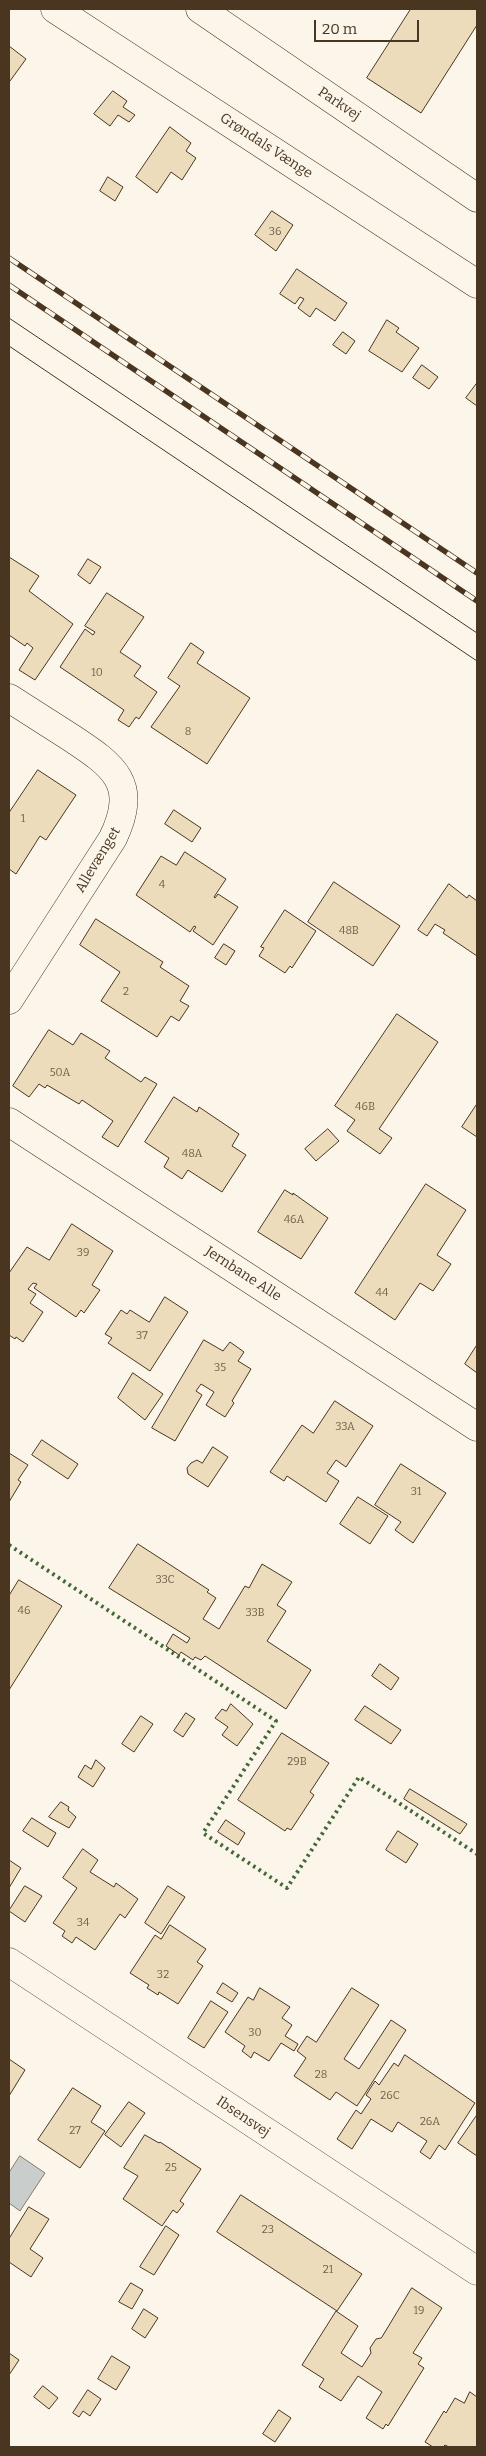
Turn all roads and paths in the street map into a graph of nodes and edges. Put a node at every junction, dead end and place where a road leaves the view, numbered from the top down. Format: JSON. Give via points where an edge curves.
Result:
{"nodes":[{"id":1,"x":55,"y":9,"type":"edge"},
{"id":2,"x":200,"y":9,"type":"edge"},
{"id":3,"x":477,"y":198,"type":"edge"},
{"id":4,"x":477,"y":284,"type":"edge"},
{"id":5,"x":9,"y":698,"type":"edge"},
{"id":6,"x":9,"y":1000,"type":"edge"},
{"id":7,"x":9,"y":1122,"type":"edge"},
{"id":8,"x":477,"y":1427,"type":"edge"},
{"id":9,"x":9,"y":1962,"type":"edge"},
{"id":10,"x":477,"y":2271,"type":"edge"}],
"edges":[{"from":1,"to":4,"type":"street","name":"Grøndals Vænge"},
{"from":2,"to":3,"type":"street","name":"Parkvej"},
{"from":5,"to":6,"type":"street","name":"Allevænget","via":[[103,758],[117,776],[125,801],[122,820],[113,838]]},
{"from":7,"to":8,"type":"street","name":"Jernbane Alle"},
{"from":9,"to":10,"type":"street","name":"Ibsensvej"}]}
